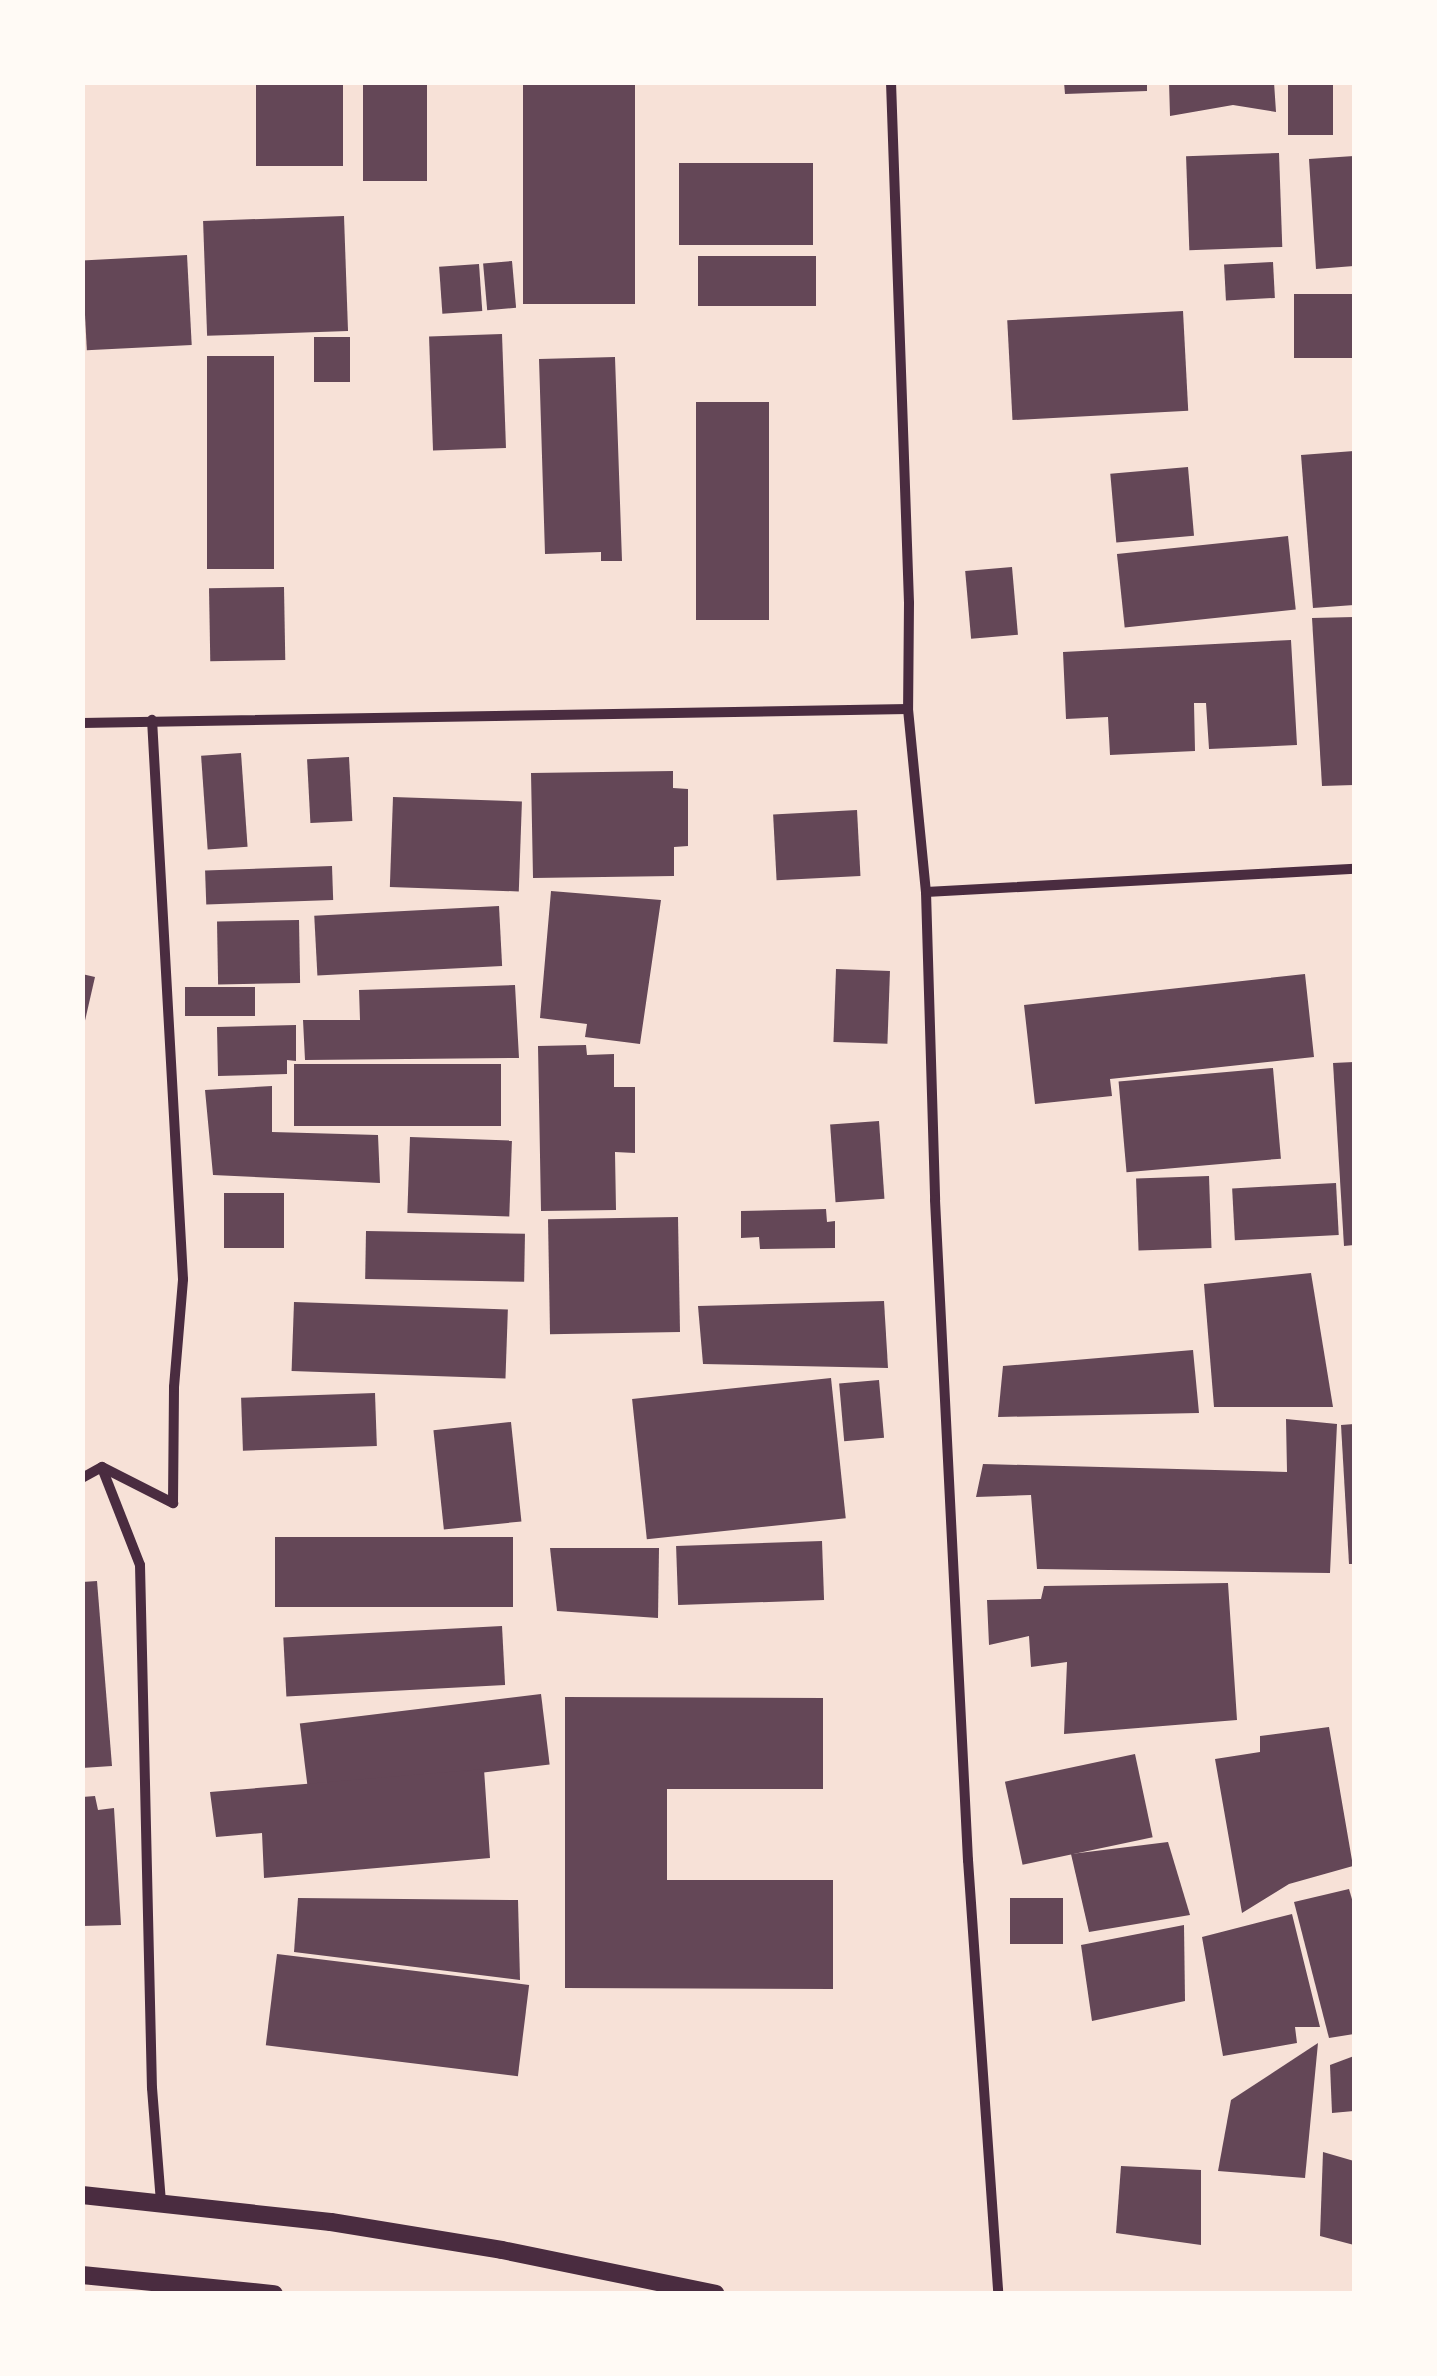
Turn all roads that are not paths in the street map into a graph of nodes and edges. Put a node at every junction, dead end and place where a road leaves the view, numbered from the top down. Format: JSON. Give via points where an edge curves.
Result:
{"nodes":[{"id":1,"x":891,"y":82,"type":"edge"},
{"id":2,"x":908,"y":709,"type":"junction"},
{"id":3,"x":152,"y":720,"type":"junction"},
{"id":4,"x":82,"y":723,"type":"edge"},
{"id":5,"x":1354,"y":870,"type":"edge"},
{"id":6,"x":926,"y":892,"type":"junction"},
{"id":7,"x":102,"y":1467,"type":"junction"},
{"id":8,"x":82,"y":1478,"type":"edge"},
{"id":9,"x":82,"y":2195,"type":"edge"},
{"id":10,"x":162,"y":2202,"type":"junction"},
{"id":11,"x":82,"y":2275,"type":"edge"},
{"id":12,"x":274,"y":2294,"type":"edge"},
{"id":13,"x":716,"y":2294,"type":"edge"},
{"id":14,"x":998,"y":2294,"type":"edge"}],
"edges":[{"from":1,"to":2,"type":"street"},
{"from":2,"to":3,"type":"street"},
{"from":2,"to":6,"type":"street"},
{"from":3,"to":4,"type":"street"},
{"from":3,"to":7,"type":"street","via":[[183,1279],[174,1503]]},
{"from":5,"to":6,"type":"street"},
{"from":6,"to":14,"type":"street","via":[[949,1491]]},
{"from":7,"to":8,"type":"street"},
{"from":7,"to":10,"type":"street","via":[[140,1565],[152,2088]]},
{"from":9,"to":10,"type":"street"},
{"from":10,"to":13,"type":"street","via":[[502,2250]]},
{"from":11,"to":12,"type":"street"}]}
